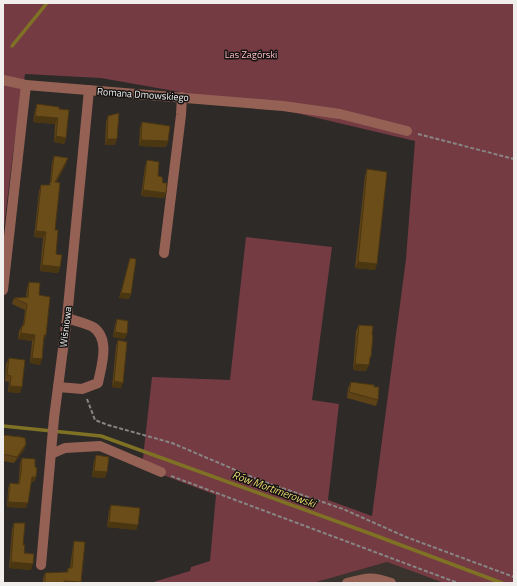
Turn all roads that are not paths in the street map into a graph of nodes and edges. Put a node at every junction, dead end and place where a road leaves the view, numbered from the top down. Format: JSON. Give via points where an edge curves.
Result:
{"nodes":[{"id":1,"x":3,"y":80,"type":"edge"},
{"id":2,"x":26,"y":84,"type":"junction"},
{"id":3,"x":89,"y":90,"type":"junction"},
{"id":4,"x":182,"y":96,"type":"junction"},
{"id":5,"x":407,"y":131,"type":"road end"},
{"id":6,"x":164,"y":253,"type":"dead end"},
{"id":7,"x":3,"y":290,"type":"edge"},
{"id":8,"x":67,"y":318,"type":"junction"},
{"id":9,"x":58,"y":388,"type":"junction"},
{"id":10,"x":51,"y":454,"type":"junction"},
{"id":11,"x":161,"y":472,"type":"road end"},
{"id":12,"x":41,"y":565,"type":"dead end"},
{"id":13,"x":347,"y":583,"type":"edge"},
{"id":14,"x":391,"y":583,"type":"edge"}],
"edges":[{"from":1,"to":2,"type":"street","name":"Romana Dmowskiego"},
{"from":2,"to":3,"type":"street","name":"Romana Dmowskiego"},
{"from":2,"to":7,"type":"street"},
{"from":3,"to":4,"type":"street","name":"Romana Dmowskiego"},
{"from":3,"to":8,"type":"street","name":"Wiśniowa"},
{"from":4,"to":5,"type":"street","name":"Romana Dmowskiego","via":[[340,114]]},
{"from":4,"to":6,"type":"street"},
{"from":8,"to":9,"type":"street","name":"Wiśniowa"},
{"from":8,"to":9,"type":"street","via":[[94,328],[103,338],[103,358],[98,383],[82,389]]},
{"from":9,"to":10,"type":"street","name":"Wiśniowa"},
{"from":10,"to":11,"type":"street","via":[[65,448],[100,446]]},
{"from":10,"to":12,"type":"street","name":"Wiśniowa"},
{"from":13,"to":14,"type":"street","via":[[368,578]]}]}
